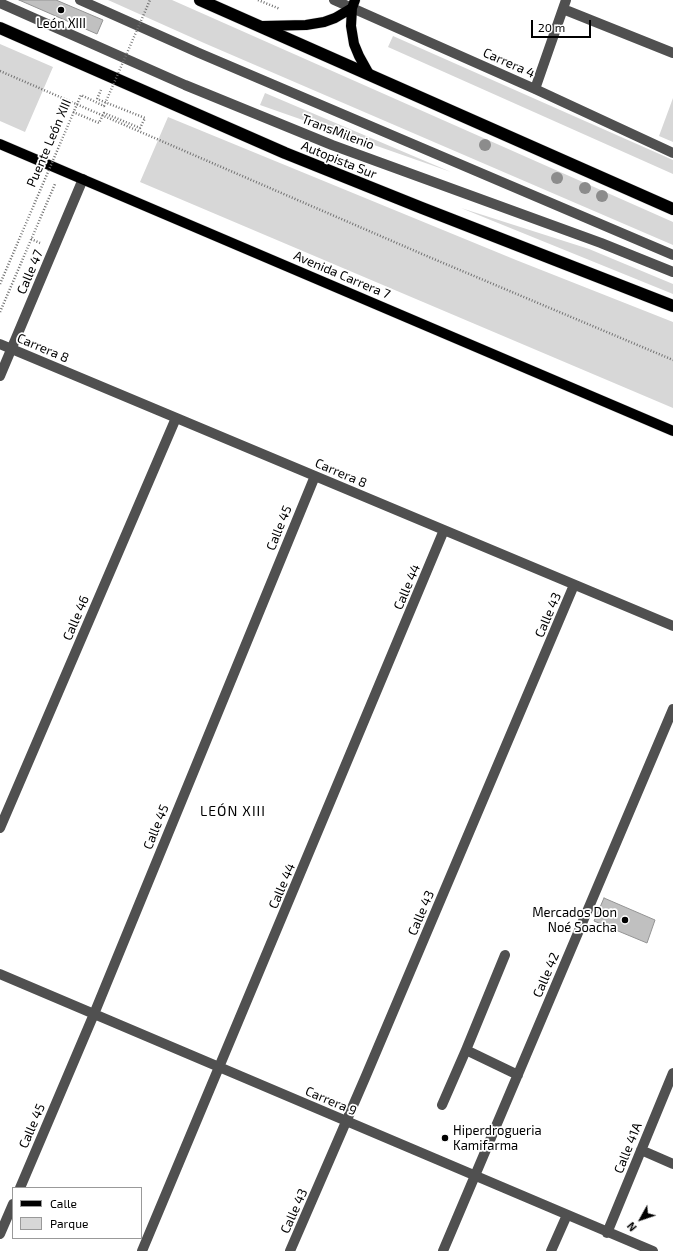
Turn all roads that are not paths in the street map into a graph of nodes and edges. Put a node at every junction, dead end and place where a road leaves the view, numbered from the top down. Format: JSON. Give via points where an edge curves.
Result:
{"nodes":[{"id":1,"x":80,"y":0,"type":"edge"},
{"id":2,"x":200,"y":0,"type":"edge"},
{"id":3,"x":334,"y":0,"type":"edge"},
{"id":4,"x":0,"y":3,"type":"edge"},
{"id":5,"x":353,"y":4,"type":"edge"},
{"id":6,"x":565,"y":5,"type":"edge"},
{"id":7,"x":258,"y":26,"type":"junction"},
{"id":8,"x":0,"y":28,"type":"edge"},
{"id":9,"x":673,"y":53,"type":"edge"},
{"id":10,"x":369,"y":74,"type":"junction"},
{"id":11,"x":535,"y":89,"type":"junction"},
{"id":12,"x":0,"y":144,"type":"edge"},
{"id":13,"x":673,"y":153,"type":"edge"},
{"id":14,"x":84,"y":179,"type":"junction"},
{"id":15,"x":673,"y":209,"type":"edge"},
{"id":16,"x":673,"y":255,"type":"edge"},
{"id":17,"x":673,"y":272,"type":"edge"},
{"id":18,"x":673,"y":306,"type":"edge"},
{"id":19,"x":0,"y":344,"type":"edge"},
{"id":20,"x":12,"y":349,"type":"junction"},
{"id":21,"x":0,"y":376,"type":"edge"},
{"id":22,"x":176,"y":418,"type":"junction"},
{"id":23,"x":673,"y":430,"type":"edge"},
{"id":24,"x":315,"y":476,"type":"junction"},
{"id":25,"x":444,"y":530,"type":"junction"},
{"id":26,"x":574,"y":585,"type":"junction"},
{"id":27,"x":673,"y":626,"type":"edge"},
{"id":28,"x":673,"y":709,"type":"edge"},
{"id":29,"x":0,"y":828,"type":"edge"},
{"id":30,"x":505,"y":955,"type":"dead end"},
{"id":31,"x":0,"y":974,"type":"edge"},
{"id":32,"x":94,"y":1014,"type":"junction"},
{"id":33,"x":466,"y":1050,"type":"junction"},
{"id":34,"x":220,"y":1067,"type":"junction"},
{"id":35,"x":673,"y":1074,"type":"edge"},
{"id":36,"x":518,"y":1075,"type":"junction"},
{"id":37,"x":442,"y":1105,"type":"dead end"},
{"id":38,"x":347,"y":1121,"type":"junction"},
{"id":39,"x":641,"y":1150,"type":"junction"},
{"id":40,"x":673,"y":1164,"type":"edge"},
{"id":41,"x":475,"y":1176,"type":"junction"},
{"id":42,"x":20,"y":1187,"type":"edge"},
{"id":43,"x":12,"y":1206,"type":"edge"},
{"id":44,"x":567,"y":1215,"type":"junction"},
{"id":45,"x":607,"y":1233,"type":"junction"},
{"id":46,"x":0,"y":1234,"type":"edge"},
{"id":47,"x":142,"y":1251,"type":"edge"},
{"id":48,"x":290,"y":1251,"type":"edge"},
{"id":49,"x":443,"y":1251,"type":"edge"},
{"id":50,"x":551,"y":1251,"type":"edge"},
{"id":51,"x":653,"y":1251,"type":"edge"}],
"edges":[{"from":1,"to":16,"type":"street","name":"TransMilenio"},
{"from":2,"to":7,"type":"highway"},
{"from":3,"to":5,"type":"street","name":"Carrera 4"},
{"from":4,"to":17,"type":"street","name":"TransMilenio","via":[[186,85],[332,145],[593,240]]},
{"from":5,"to":7,"type":"main road","via":[[335,18],[324,22],[299,26]]},
{"from":5,"to":10,"type":"main road","via":[[351,26],[354,44]]},
{"from":5,"to":11,"type":"street","name":"Carrera 4"},
{"from":6,"to":9,"type":"street"},
{"from":6,"to":11,"type":"street"},
{"from":7,"to":10,"type":"highway"},
{"from":8,"to":18,"type":"highway","name":"Autopista Sur","via":[[285,153]]},
{"from":10,"to":15,"type":"highway"},
{"from":11,"to":13,"type":"street","name":"Carrera 4"},
{"from":12,"to":14,"type":"main road","name":"Avenida Carrera 7"},
{"from":14,"to":20,"type":"street","name":"Calle 47"},
{"from":14,"to":23,"type":"main road","name":"Avenida Carrera 7"},
{"from":19,"to":20,"type":"street","name":"Carrera 8"},
{"from":20,"to":21,"type":"street","name":"Calle 47"},
{"from":20,"to":22,"type":"street","name":"Carrera 8"},
{"from":22,"to":24,"type":"street","name":"Carrera 8"},
{"from":22,"to":29,"type":"street","name":"Calle 46"},
{"from":24,"to":25,"type":"street","name":"Carrera 8"},
{"from":24,"to":32,"type":"street","name":"Calle 45"},
{"from":25,"to":26,"type":"street","name":"Carrera 8"},
{"from":25,"to":34,"type":"street","name":"Calle 44"},
{"from":26,"to":27,"type":"street","name":"Carrera 8"},
{"from":26,"to":38,"type":"street","name":"Calle 43"},
{"from":28,"to":36,"type":"street","name":"Calle 42"},
{"from":30,"to":33,"type":"street"},
{"from":31,"to":32,"type":"street","name":"Carrera 9"},
{"from":32,"to":34,"type":"street","name":"Carrera 9"},
{"from":32,"to":42,"type":"street","name":"Calle 45"},
{"from":33,"to":36,"type":"street"},
{"from":33,"to":37,"type":"street"},
{"from":34,"to":38,"type":"street","name":"Carrera 9"},
{"from":34,"to":47,"type":"street","name":"Calle 44"},
{"from":35,"to":39,"type":"street","name":"Calle 41A"},
{"from":36,"to":41,"type":"street","name":"Calle 42"},
{"from":38,"to":41,"type":"street","name":"Carrera 9"},
{"from":38,"to":48,"type":"street","name":"Calle 43"},
{"from":39,"to":40,"type":"street"},
{"from":39,"to":45,"type":"street","name":"Calle 41A"},
{"from":41,"to":44,"type":"street","name":"Carrera 9"},
{"from":41,"to":49,"type":"street","name":"Calle 42"},
{"from":43,"to":46,"type":"street"},
{"from":44,"to":45,"type":"street","name":"Carrera 9"},
{"from":44,"to":50,"type":"street"},
{"from":45,"to":51,"type":"street","name":"Carrera 9"}]}
